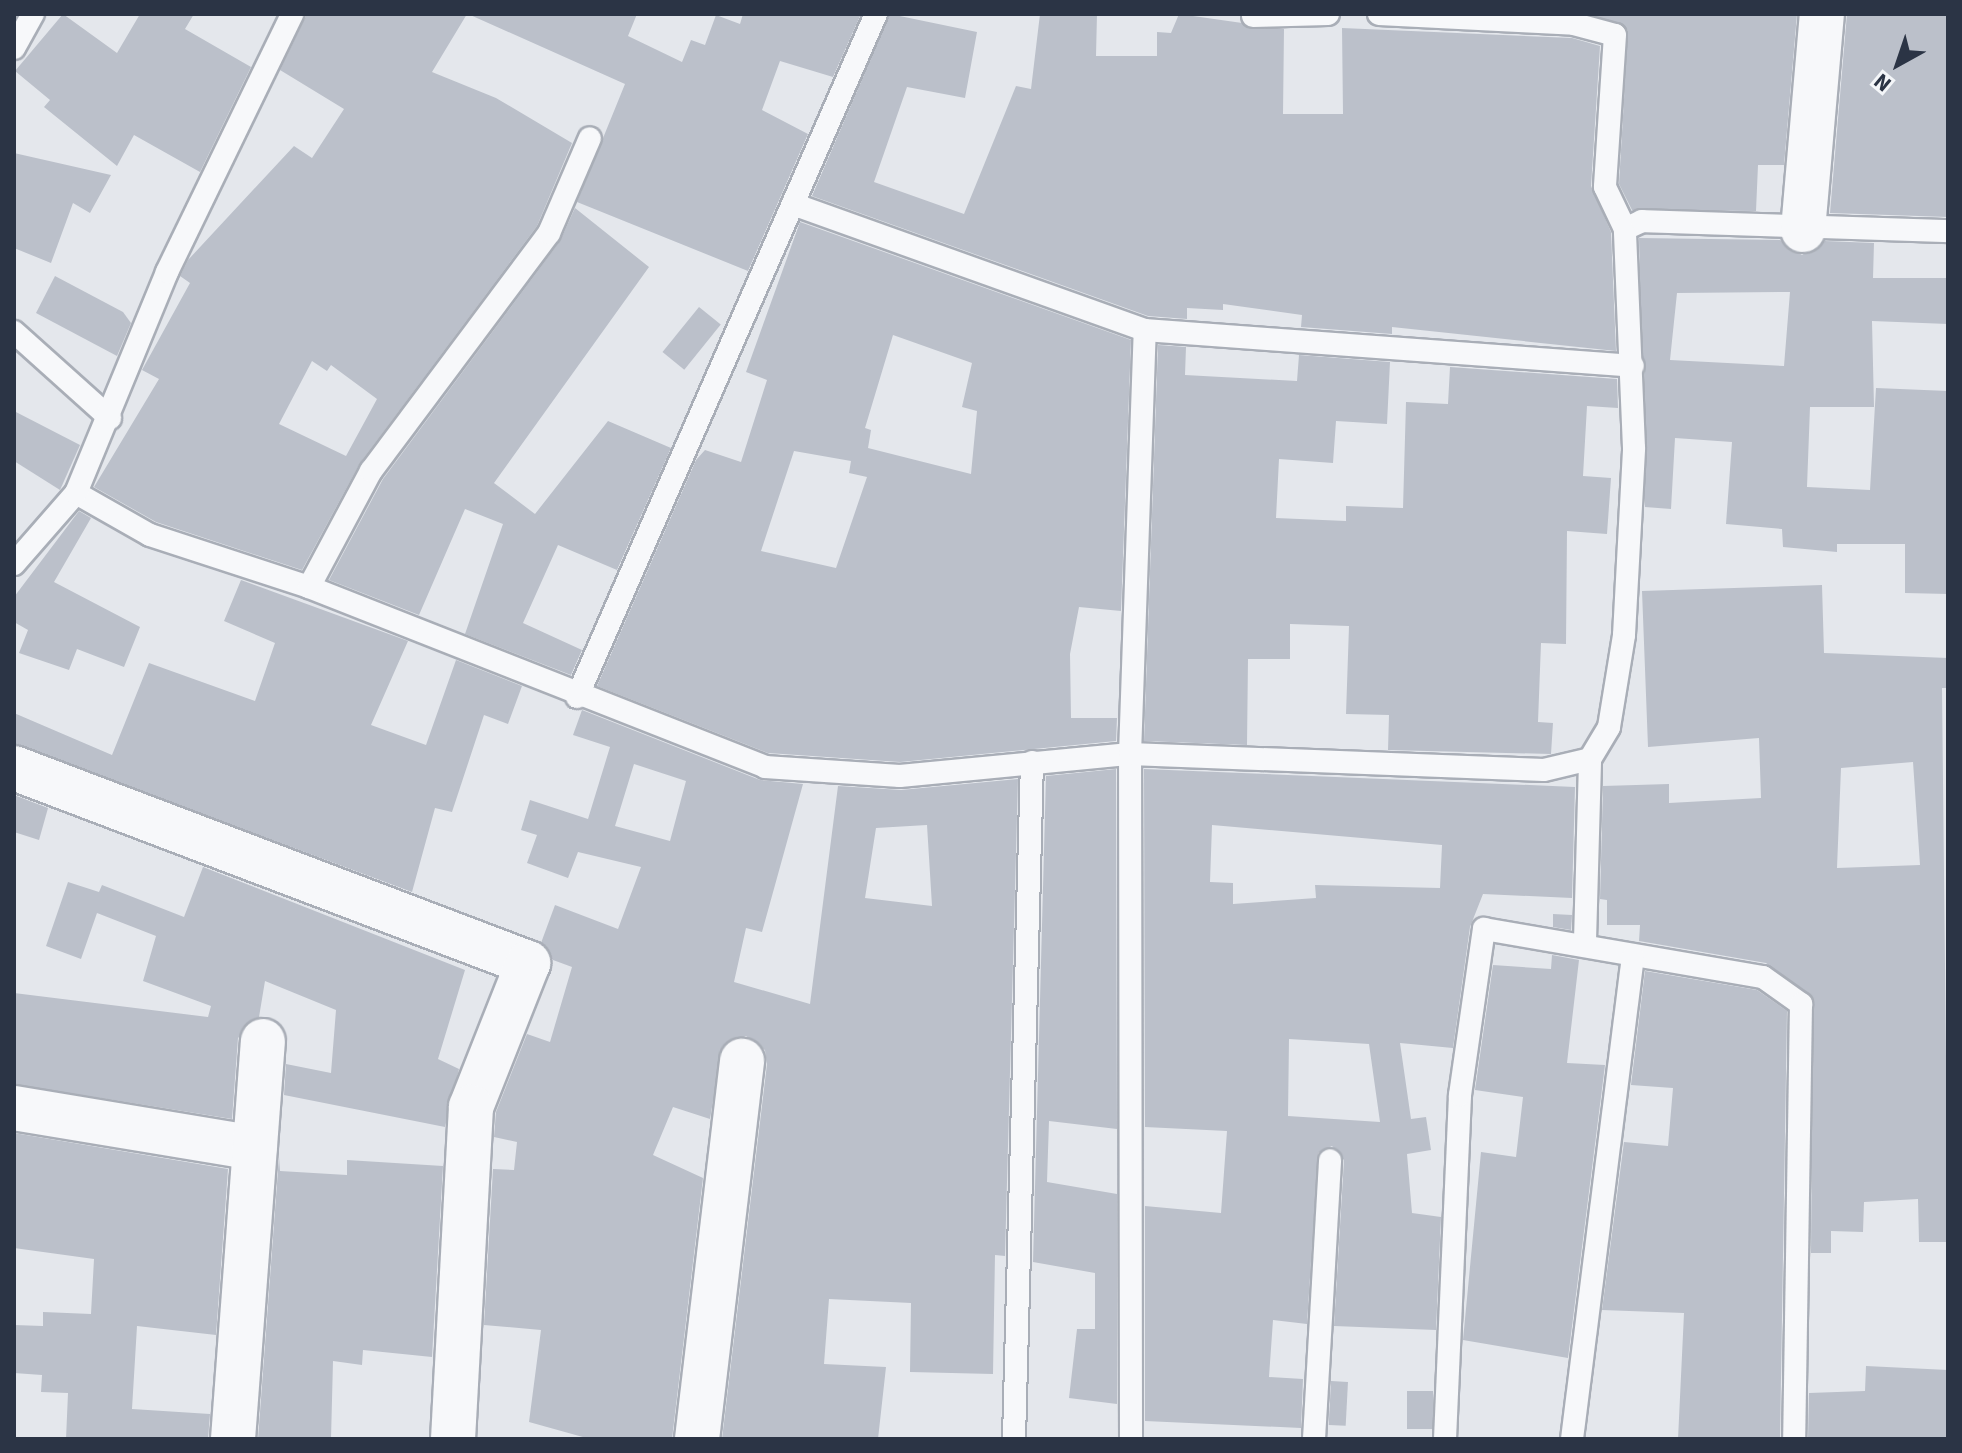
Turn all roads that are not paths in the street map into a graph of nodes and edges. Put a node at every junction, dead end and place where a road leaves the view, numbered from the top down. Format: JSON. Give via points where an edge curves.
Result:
{"nodes":[{"id":1,"x":33,"y":14,"type":"edge"},
{"id":2,"x":292,"y":14,"type":"edge"},
{"id":3,"x":876,"y":14,"type":"edge"},
{"id":4,"x":1328,"y":14,"type":"edge"},
{"id":5,"x":1379,"y":14,"type":"edge"},
{"id":6,"x":1822,"y":14,"type":"edge"},
{"id":7,"x":1253,"y":16,"type":"edge"},
{"id":8,"x":14,"y":48,"type":"edge"},
{"id":9,"x":590,"y":138,"type":"dead end"},
{"id":10,"x":793,"y":204,"type":"junction"},
{"id":11,"x":1625,"y":229,"type":"junction"},
{"id":12,"x":1803,"y":230,"type":"junction"},
{"id":13,"x":1948,"y":231,"type":"edge"},
{"id":14,"x":1145,"y":330,"type":"junction"},
{"id":15,"x":14,"y":332,"type":"edge"},
{"id":16,"x":1633,"y":366,"type":"junction"},
{"id":17,"x":110,"y":418,"type":"junction"},
{"id":18,"x":76,"y":493,"type":"junction"},
{"id":19,"x":14,"y":564,"type":"edge"},
{"id":20,"x":309,"y":587,"type":"junction"},
{"id":21,"x":577,"y":697,"type":"junction"},
{"id":22,"x":1130,"y":754,"type":"junction"},
{"id":23,"x":1590,"y":759,"type":"junction"},
{"id":24,"x":1032,"y":762,"type":"junction"},
{"id":25,"x":14,"y":768,"type":"edge"},
{"id":26,"x":1585,"y":941,"type":"junction"},
{"id":27,"x":1633,"y":957,"type":"junction"},
{"id":28,"x":263,"y":1041,"type":"dead end"},
{"id":29,"x":742,"y":1061,"type":"dead end"},
{"id":30,"x":14,"y":1108,"type":"edge"},
{"id":31,"x":255,"y":1148,"type":"junction"},
{"id":32,"x":1330,"y":1160,"type":"dead end"},
{"id":33,"x":233,"y":1439,"type":"edge"},
{"id":34,"x":453,"y":1439,"type":"edge"},
{"id":35,"x":697,"y":1439,"type":"edge"},
{"id":36,"x":1014,"y":1439,"type":"edge"},
{"id":37,"x":1131,"y":1439,"type":"edge"},
{"id":38,"x":1314,"y":1439,"type":"edge"},
{"id":39,"x":1445,"y":1439,"type":"edge"},
{"id":40,"x":1572,"y":1439,"type":"edge"},
{"id":41,"x":1794,"y":1439,"type":"edge"}],
"edges":[{"from":1,"to":8,"type":"lane"},
{"from":2,"to":17,"type":"lane","via":[[167,272]]},
{"from":3,"to":10,"type":"lane"},
{"from":4,"to":7,"type":"lane"},
{"from":5,"to":11,"type":"lane","via":[[1574,24],[1615,35],[1605,187]]},
{"from":6,"to":12,"type":"street"},
{"from":9,"to":20,"type":"lane","via":[[549,233],[371,471]]},
{"from":10,"to":14,"type":"lane"},
{"from":10,"to":21,"type":"lane"},
{"from":11,"to":12,"type":"lane","via":[[1642,221]]},
{"from":11,"to":16,"type":"lane"},
{"from":12,"to":13,"type":"lane"},
{"from":14,"to":16,"type":"lane"},
{"from":14,"to":22,"type":"lane"},
{"from":15,"to":17,"type":"lane"},
{"from":16,"to":23,"type":"lane","via":[[1624,635],[1609,727]]},
{"from":17,"to":18,"type":"lane"},
{"from":18,"to":19,"type":"lane"},
{"from":18,"to":20,"type":"lane","via":[[150,535]]},
{"from":20,"to":21,"type":"lane"},
{"from":21,"to":24,"type":"lane","via":[[765,767],[900,776]]},
{"from":22,"to":23,"type":"lane","via":[[1544,770]]},
{"from":22,"to":24,"type":"lane"},
{"from":22,"to":37,"type":"lane"},
{"from":23,"to":26,"type":"lane"},
{"from":24,"to":36,"type":"lane"},
{"from":25,"to":34,"type":"street","via":[[528,963],[471,1107]]},
{"from":26,"to":27,"type":"lane"},
{"from":26,"to":39,"type":"lane","via":[[1484,929],[1460,1095]]},
{"from":27,"to":40,"type":"lane"},
{"from":27,"to":41,"type":"lane","via":[[1763,977],[1801,1004]]},
{"from":28,"to":31,"type":"street"},
{"from":29,"to":35,"type":"street"},
{"from":30,"to":31,"type":"street"},
{"from":31,"to":33,"type":"street"},
{"from":32,"to":38,"type":"lane"}]}
